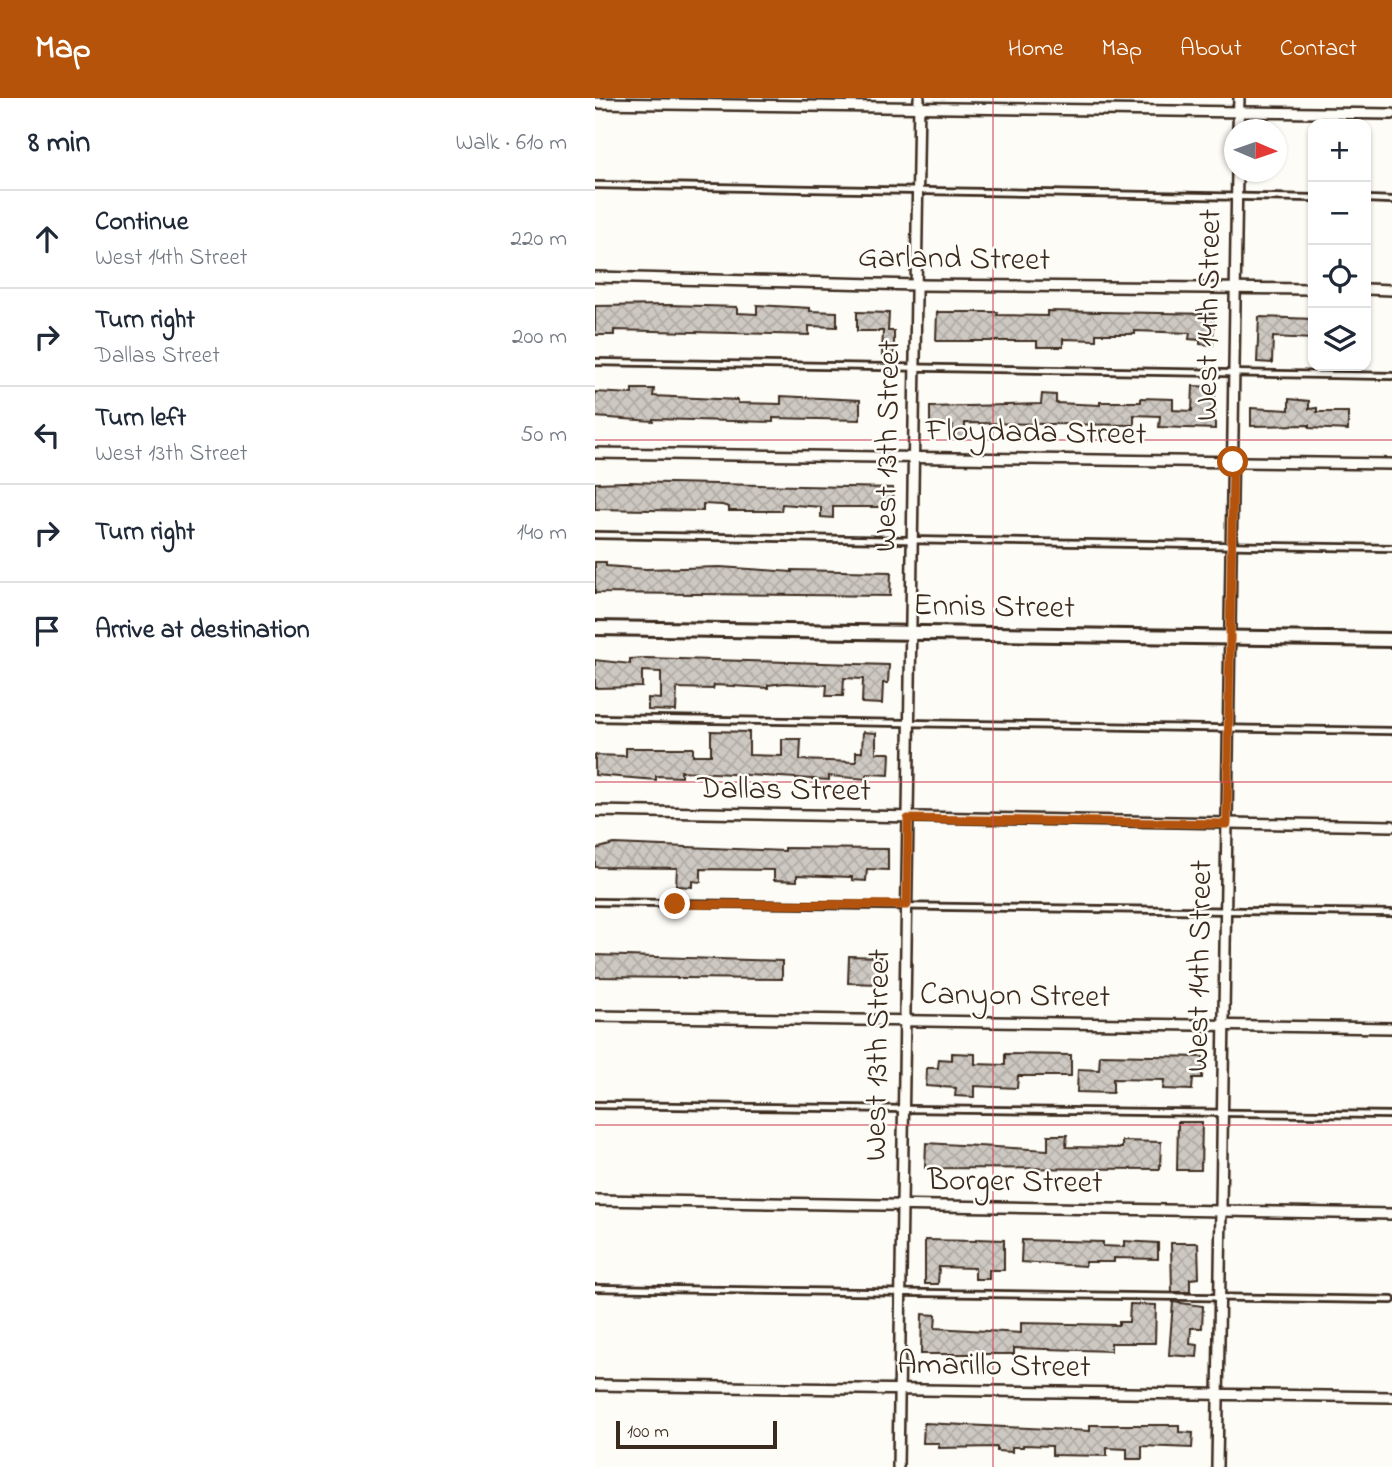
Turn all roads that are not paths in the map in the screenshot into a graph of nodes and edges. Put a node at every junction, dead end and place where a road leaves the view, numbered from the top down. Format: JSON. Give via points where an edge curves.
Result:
{"nodes":[{"id":1,"x":919,"y":98,"type":"edge"},
{"id":2,"x":1239,"y":98,"type":"edge"},
{"id":3,"x":595,"y":103,"type":"edge"},
{"id":4,"x":919,"y":108,"type":"junction"},
{"id":5,"x":1238,"y":111,"type":"junction"},
{"id":6,"x":1392,"y":114,"type":"edge"},
{"id":7,"x":1238,"y":119,"type":"edge"},
{"id":8,"x":1237,"y":182,"type":"edge"},
{"id":9,"x":595,"y":186,"type":"edge"},
{"id":10,"x":918,"y":192,"type":"junction"},
{"id":11,"x":1237,"y":197,"type":"junction"},
{"id":12,"x":1308,"y":198,"type":"edge"},
{"id":13,"x":1371,"y":199,"type":"edge"},
{"id":14,"x":1392,"y":200,"type":"edge"},
{"id":15,"x":595,"y":277,"type":"edge"},
{"id":16,"x":917,"y":285,"type":"junction"},
{"id":17,"x":1234,"y":288,"type":"junction"},
{"id":18,"x":1308,"y":289,"type":"edge"},
{"id":19,"x":1371,"y":289,"type":"edge"},
{"id":20,"x":1392,"y":290,"type":"edge"},
{"id":21,"x":595,"y":362,"type":"edge"},
{"id":22,"x":915,"y":367,"type":"junction"},
{"id":23,"x":1234,"y":372,"type":"junction"},
{"id":24,"x":1392,"y":376,"type":"edge"},
{"id":25,"x":595,"y":453,"type":"edge"},
{"id":26,"x":913,"y":457,"type":"junction"},
{"id":27,"x":1233,"y":462,"type":"junction"},
{"id":28,"x":1392,"y":464,"type":"edge"},
{"id":29,"x":595,"y":535,"type":"edge"},
{"id":30,"x":912,"y":542,"type":"junction"},
{"id":31,"x":1232,"y":546,"type":"junction"},
{"id":32,"x":1392,"y":548,"type":"edge"},
{"id":33,"x":595,"y":628,"type":"edge"},
{"id":34,"x":910,"y":633,"type":"junction"},
{"id":35,"x":1231,"y":637,"type":"junction"},
{"id":36,"x":1392,"y":640,"type":"edge"},
{"id":37,"x":595,"y":718,"type":"edge"},
{"id":38,"x":909,"y":724,"type":"junction"},
{"id":39,"x":1229,"y":729,"type":"junction"},
{"id":40,"x":1392,"y":731,"type":"edge"},
{"id":41,"x":595,"y":811,"type":"edge"},
{"id":42,"x":908,"y":819,"type":"junction"},
{"id":43,"x":1227,"y":824,"type":"junction"},
{"id":44,"x":1392,"y":826,"type":"edge"},
{"id":45,"x":595,"y":902,"type":"edge"},
{"id":46,"x":907,"y":905,"type":"junction"},
{"id":47,"x":1226,"y":911,"type":"junction"},
{"id":48,"x":1392,"y":913,"type":"edge"},
{"id":49,"x":595,"y":1016,"type":"edge"},
{"id":50,"x":905,"y":1020,"type":"junction"},
{"id":51,"x":1225,"y":1026,"type":"junction"},
{"id":52,"x":1392,"y":1028,"type":"edge"},
{"id":53,"x":595,"y":1105,"type":"edge"},
{"id":54,"x":902,"y":1109,"type":"junction"},
{"id":55,"x":1224,"y":1113,"type":"junction"},
{"id":56,"x":1392,"y":1115,"type":"edge"},
{"id":57,"x":595,"y":1200,"type":"edge"},
{"id":58,"x":900,"y":1205,"type":"junction"},
{"id":59,"x":1223,"y":1212,"type":"junction"},
{"id":60,"x":1392,"y":1214,"type":"edge"},
{"id":61,"x":595,"y":1288,"type":"edge"},
{"id":62,"x":899,"y":1293,"type":"junction"},
{"id":63,"x":1221,"y":1298,"type":"junction"},
{"id":64,"x":1392,"y":1300,"type":"edge"},
{"id":65,"x":595,"y":1385,"type":"edge"},
{"id":66,"x":898,"y":1390,"type":"junction"},
{"id":67,"x":1219,"y":1394,"type":"junction"},
{"id":68,"x":1392,"y":1397,"type":"edge"},
{"id":69,"x":898,"y":1467,"type":"edge"},
{"id":70,"x":1217,"y":1467,"type":"edge"}],
"edges":[{"from":1,"to":4,"type":"street","name":"West 13th Street"},
{"from":2,"to":5,"type":"street"},
{"from":3,"to":4,"type":"street"},
{"from":4,"to":5,"type":"street"},
{"from":4,"to":10,"type":"street","name":"West 13th Street"},
{"from":5,"to":6,"type":"street"},
{"from":5,"to":7,"type":"street"},
{"from":8,"to":11,"type":"street","name":"West 14th Street"},
{"from":9,"to":10,"type":"lane"},
{"from":10,"to":11,"type":"lane"},
{"from":10,"to":16,"type":"street","name":"West 13th Street"},
{"from":11,"to":12,"type":"lane"},
{"from":11,"to":17,"type":"street","name":"West 14th Street"},
{"from":13,"to":14,"type":"lane"},
{"from":15,"to":16,"type":"street","name":"Garland Street"},
{"from":16,"to":17,"type":"street","name":"Garland Street"},
{"from":16,"to":22,"type":"street","name":"West 13th Street"},
{"from":17,"to":18,"type":"street","name":"Garland Street"},
{"from":17,"to":23,"type":"street","name":"West 14th Street"},
{"from":19,"to":20,"type":"street"},
{"from":21,"to":22,"type":"lane"},
{"from":22,"to":23,"type":"lane"},
{"from":22,"to":26,"type":"street","name":"West 13th Street"},
{"from":23,"to":24,"type":"lane"},
{"from":23,"to":27,"type":"street","name":"West 14th Street"},
{"from":25,"to":26,"type":"street","name":"Floydada Street"},
{"from":26,"to":27,"type":"street","name":"Floydada Street"},
{"from":26,"to":30,"type":"street","name":"West 13th Street"},
{"from":27,"to":28,"type":"street","name":"Floydada Street"},
{"from":27,"to":31,"type":"street","name":"West 14th Street"},
{"from":29,"to":30,"type":"lane"},
{"from":30,"to":31,"type":"lane"},
{"from":30,"to":34,"type":"street","name":"West 13th Street"},
{"from":31,"to":32,"type":"lane"},
{"from":31,"to":35,"type":"street","name":"West 14th Street"},
{"from":33,"to":34,"type":"main road","name":"Ennis Street"},
{"from":34,"to":35,"type":"main road","name":"Ennis Street"},
{"from":34,"to":38,"type":"street","name":"West 13th Street"},
{"from":35,"to":36,"type":"main road","name":"Ennis Street"},
{"from":35,"to":39,"type":"street","name":"West 14th Street"},
{"from":37,"to":38,"type":"lane"},
{"from":38,"to":39,"type":"lane"},
{"from":38,"to":42,"type":"street","name":"West 13th Street"},
{"from":39,"to":40,"type":"lane"},
{"from":39,"to":43,"type":"street","name":"West 14th Street"},
{"from":41,"to":42,"type":"street","name":"Dallas Street"},
{"from":42,"to":43,"type":"street","name":"Dallas Street"},
{"from":42,"to":46,"type":"street","name":"West 13th Street"},
{"from":43,"to":44,"type":"street","name":"Dallas Street"},
{"from":43,"to":47,"type":"street","name":"West 14th Street"},
{"from":45,"to":46,"type":"lane"},
{"from":46,"to":47,"type":"lane"},
{"from":46,"to":50,"type":"street","name":"West 13th Street"},
{"from":47,"to":48,"type":"lane"},
{"from":47,"to":51,"type":"street","name":"West 14th Street"},
{"from":49,"to":50,"type":"street","name":"Canyon Street"},
{"from":50,"to":51,"type":"street","name":"Canyon Street"},
{"from":50,"to":54,"type":"street","name":"West 13th Street"},
{"from":51,"to":52,"type":"street","name":"Canyon Street"},
{"from":51,"to":55,"type":"street","name":"West 14th Street"},
{"from":53,"to":54,"type":"lane"},
{"from":54,"to":55,"type":"lane"},
{"from":54,"to":58,"type":"street","name":"West 13th Street"},
{"from":55,"to":56,"type":"lane"},
{"from":55,"to":59,"type":"street","name":"West 14th Street"},
{"from":57,"to":58,"type":"street","name":"Borger Street"},
{"from":58,"to":59,"type":"street","name":"Borger Street"},
{"from":58,"to":62,"type":"street","name":"West 13th Street"},
{"from":59,"to":60,"type":"street","name":"Borger Street"},
{"from":59,"to":63,"type":"street","name":"West 14th Street"},
{"from":61,"to":62,"type":"lane"},
{"from":62,"to":63,"type":"lane"},
{"from":62,"to":66,"type":"street","name":"West 13th Street"},
{"from":63,"to":64,"type":"lane"},
{"from":63,"to":67,"type":"street","name":"West 14th Street"},
{"from":65,"to":66,"type":"street","name":"Amarillo Street"},
{"from":66,"to":67,"type":"street","name":"Amarillo Street"},
{"from":66,"to":69,"type":"street","name":"West 13th Street"},
{"from":67,"to":68,"type":"street","name":"Amarillo Street"},
{"from":67,"to":70,"type":"street","name":"West 14th Street"}]}
